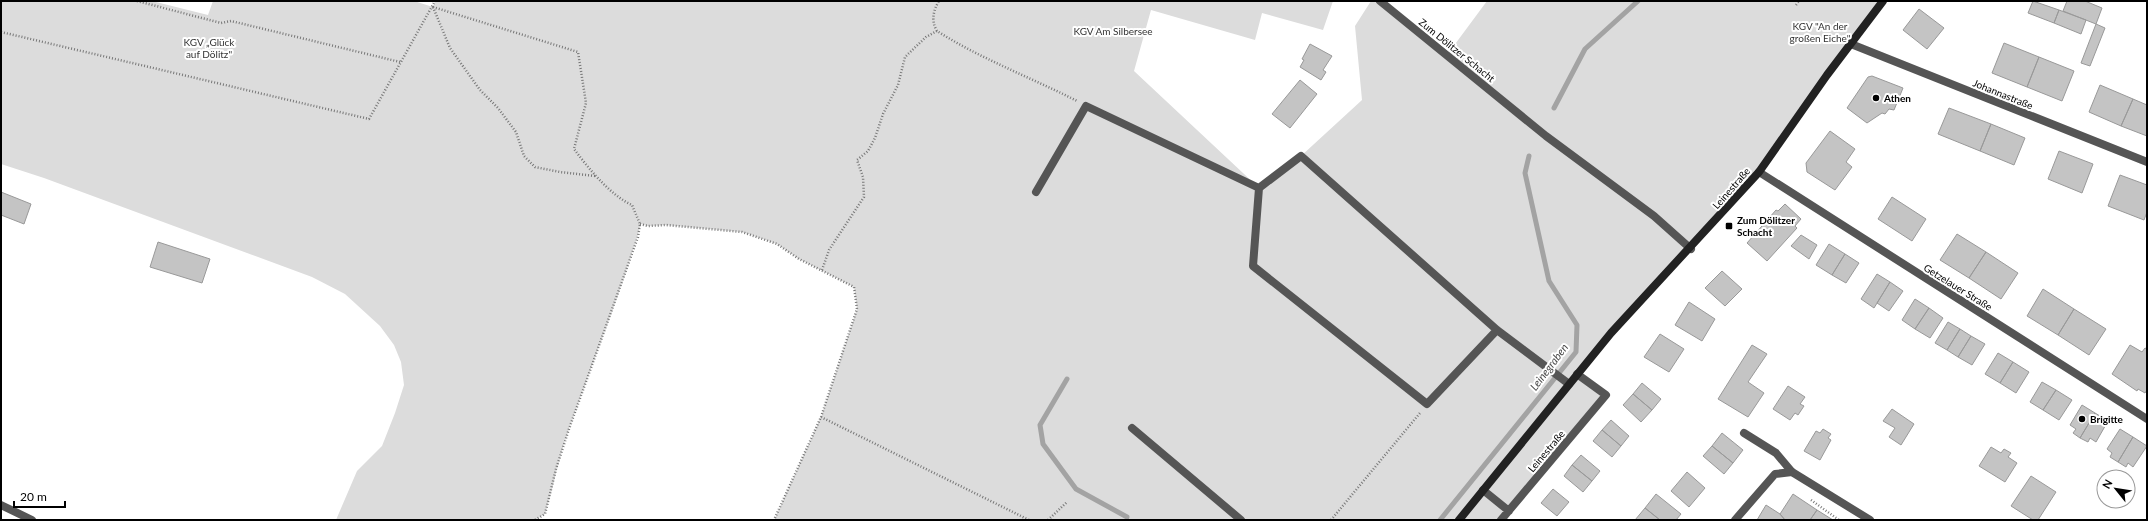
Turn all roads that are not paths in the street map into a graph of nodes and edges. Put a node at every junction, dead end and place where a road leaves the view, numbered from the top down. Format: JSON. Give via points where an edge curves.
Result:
{"nodes":[{"id":1,"x":1380,"y":1,"type":"edge"},
{"id":2,"x":1883,"y":1,"type":"edge"},
{"id":3,"x":1851,"y":44,"type":"junction"},
{"id":4,"x":2147,"y":162,"type":"edge"},
{"id":5,"x":1759,"y":172,"type":"junction"},
{"id":6,"x":1259,"y":188,"type":"junction"},
{"id":7,"x":1036,"y":192,"type":"dead end"},
{"id":8,"x":1690,"y":249,"type":"junction"},
{"id":9,"x":1497,"y":330,"type":"junction"},
{"id":10,"x":1577,"y":374,"type":"junction"},
{"id":11,"x":1569,"y":384,"type":"junction"},
{"id":12,"x":2147,"y":419,"type":"edge"},
{"id":13,"x":1132,"y":428,"type":"dead end"},
{"id":14,"x":1744,"y":433,"type":"dead end"},
{"id":15,"x":1792,"y":472,"type":"junction"},
{"id":16,"x":1483,"y":490,"type":"junction"},
{"id":17,"x":1,"y":505,"type":"edge"},
{"id":18,"x":1509,"y":511,"type":"junction"},
{"id":19,"x":32,"y":520,"type":"edge"},
{"id":20,"x":1241,"y":520,"type":"edge"},
{"id":21,"x":1459,"y":520,"type":"edge"},
{"id":22,"x":1501,"y":520,"type":"edge"},
{"id":23,"x":1735,"y":520,"type":"edge"},
{"id":24,"x":1870,"y":520,"type":"edge"}],
"edges":[{"from":1,"to":8,"type":"street","name":"Zum Dölitzer Schacht","via":[[1546,136],[1654,216]]},
{"from":2,"to":3,"type":"main road","name":"Leinestraße"},
{"from":3,"to":4,"type":"street","name":"Johannastraße"},
{"from":3,"to":5,"type":"main road","name":"Leinestraße"},
{"from":5,"to":8,"type":"main road","name":"Leinestraße"},
{"from":5,"to":12,"type":"street","name":"Getzelauer Straße"},
{"from":6,"to":7,"type":"street","via":[[1086,106]]},
{"from":6,"to":9,"type":"street","via":[[1301,156]]},
{"from":6,"to":9,"type":"street","via":[[1253,266],[1427,404]]},
{"from":8,"to":10,"type":"main road","name":"Leinestraße","via":[[1611,333]]},
{"from":9,"to":11,"type":"street"},
{"from":10,"to":11,"type":"main road","name":"Leinestraße"},
{"from":10,"to":18,"type":"street","name":"Leinestraße","via":[[1606,395]]},
{"from":11,"to":16,"type":"main road","name":"Leinestraße"},
{"from":13,"to":20,"type":"street"},
{"from":14,"to":15,"type":"street","via":[[1776,453]]},
{"from":15,"to":23,"type":"street","via":[[1775,474]]},
{"from":15,"to":24,"type":"street"},
{"from":16,"to":18,"type":"street"},
{"from":16,"to":21,"type":"main road","name":"Leinestraße"},
{"from":17,"to":19,"type":"street"},
{"from":18,"to":22,"type":"street","name":"Leinestraße"}]}
